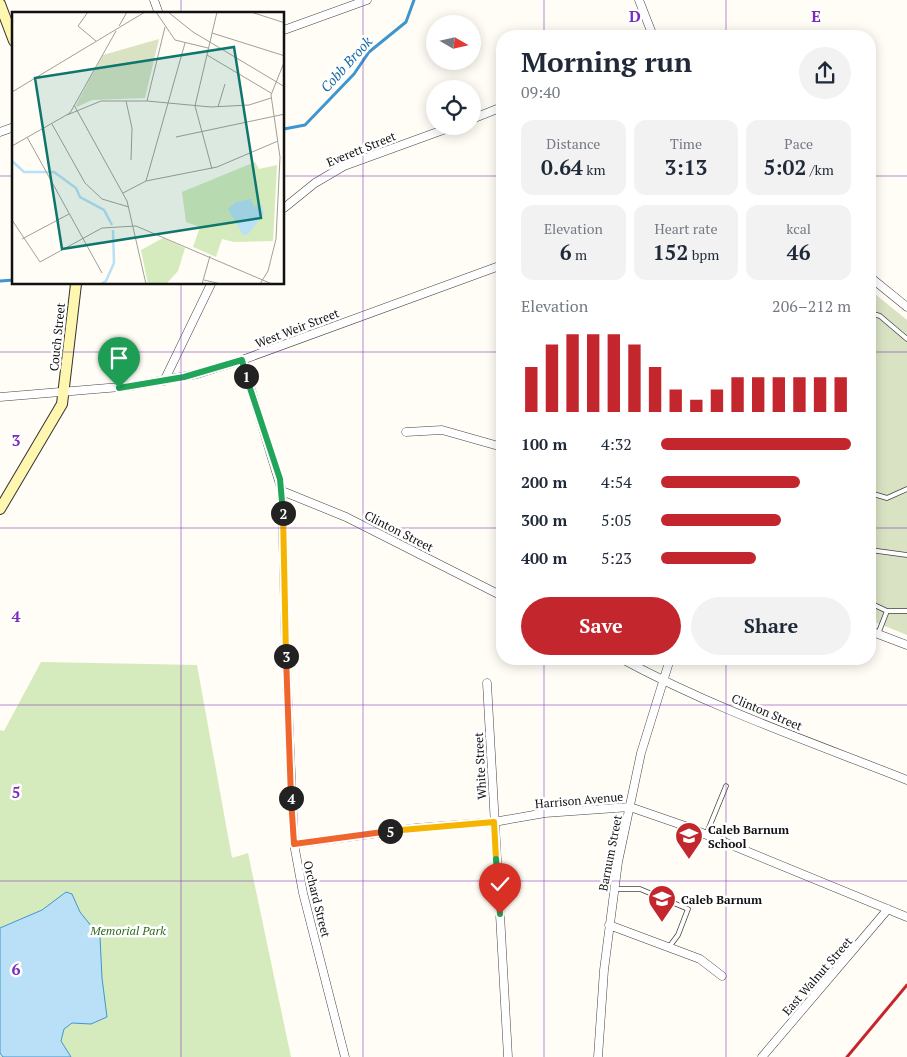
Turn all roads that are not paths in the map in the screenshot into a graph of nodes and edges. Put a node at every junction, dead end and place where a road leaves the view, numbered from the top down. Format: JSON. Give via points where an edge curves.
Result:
{"nodes":[{"id":1,"x":154,"y":0,"type":"edge"},
{"id":2,"x":367,"y":0,"type":"edge"},
{"id":3,"x":639,"y":0,"type":"edge"},
{"id":4,"x":0,"y":4,"type":"edge"},
{"id":5,"x":158,"y":12,"type":"edge"},
{"id":6,"x":285,"y":30,"type":"edge"},
{"id":7,"x":651,"y":30,"type":"edge"},
{"id":8,"x":12,"y":36,"type":"edge"},
{"id":9,"x":496,"y":109,"type":"edge"},
{"id":10,"x":481,"y":115,"type":"edge"},
{"id":11,"x":12,"y":128,"type":"edge"},
{"id":12,"x":0,"y":132,"type":"edge"},
{"id":13,"x":430,"y":135,"type":"edge"},
{"id":14,"x":285,"y":207,"type":"edge"},
{"id":15,"x":496,"y":267,"type":"edge"},
{"id":16,"x":876,"y":282,"type":"edge"},
{"id":17,"x":76,"y":285,"type":"edge"},
{"id":18,"x":211,"y":285,"type":"edge"},
{"id":19,"x":907,"y":306,"type":"edge"},
{"id":20,"x":876,"y":315,"type":"edge"},
{"id":21,"x":907,"y":339,"type":"edge"},
{"id":22,"x":242,"y":360,"type":"junction"},
{"id":23,"x":164,"y":381,"type":"junction"},
{"id":24,"x":64,"y":392,"type":"junction"},
{"id":25,"x":0,"y":397,"type":"edge"},
{"id":26,"x":406,"y":432,"type":"dead end"},
{"id":27,"x":496,"y":445,"type":"edge"},
{"id":28,"x":907,"y":489,"type":"edge"},
{"id":29,"x":282,"y":491,"type":"junction"},
{"id":30,"x":876,"y":495,"type":"edge"},
{"id":31,"x":0,"y":509,"type":"edge"},
{"id":32,"x":876,"y":551,"type":"edge"},
{"id":33,"x":907,"y":555,"type":"edge"},
{"id":34,"x":496,"y":593,"type":"edge"},
{"id":35,"x":876,"y":606,"type":"edge"},
{"id":36,"x":887,"y":611,"type":"junction"},
{"id":37,"x":907,"y":611,"type":"edge"},
{"id":38,"x":878,"y":634,"type":"joint"},
{"id":39,"x":907,"y":645,"type":"edge"},
{"id":40,"x":633,"y":665,"type":"edge"},
{"id":41,"x":668,"y":665,"type":"edge"},
{"id":42,"x":662,"y":680,"type":"junction"},
{"id":43,"x":486,"y":683,"type":"dead end"},
{"id":44,"x":907,"y":780,"type":"edge"},
{"id":45,"x":726,"y":786,"type":"dead end"},
{"id":46,"x":630,"y":807,"type":"junction"},
{"id":47,"x":494,"y":822,"type":"junction"},
{"id":48,"x":706,"y":835,"type":"junction"},
{"id":49,"x":294,"y":844,"type":"junction"},
{"id":50,"x":613,"y":889,"type":"junction"},
{"id":51,"x":888,"y":909,"type":"junction"},
{"id":52,"x":907,"y":917,"type":"edge"},
{"id":53,"x":609,"y":925,"type":"junction"},
{"id":54,"x":669,"y":947,"type":"junction"},
{"id":55,"x":722,"y":976,"type":"dead end"},
{"id":56,"x":345,"y":1057,"type":"edge"},
{"id":57,"x":508,"y":1057,"type":"edge"},
{"id":58,"x":598,"y":1057,"type":"edge"},
{"id":59,"x":762,"y":1057,"type":"edge"}],
"edges":[{"from":1,"to":5,"type":"street"},
{"from":2,"to":6,"type":"street"},
{"from":3,"to":7,"type":"street"},
{"from":4,"to":8,"type":"street"},
{"from":9,"to":10,"type":"street"},
{"from":11,"to":12,"type":"street"},
{"from":13,"to":14,"type":"street","name":"Everett Street","via":[[335,170]]},
{"from":15,"to":22,"type":"street","name":"West Weir Street"},
{"from":16,"to":19,"type":"street"},
{"from":17,"to":24,"type":"street","name":"Couch Street"},
{"from":18,"to":23,"type":"street"},
{"from":20,"to":21,"type":"lane"},
{"from":22,"to":23,"type":"street","name":"West Weir Street"},
{"from":22,"to":29,"type":"street","name":"Orchard Street"},
{"from":23,"to":24,"type":"street","name":"West Weir Street"},
{"from":24,"to":25,"type":"street","name":"West Weir Street"},
{"from":24,"to":31,"type":"street","name":"Couch Street","via":[[58,414]]},
{"from":26,"to":27,"type":"street","via":[[442,430]]},
{"from":28,"to":30,"type":"lane","via":[[887,498]]},
{"from":29,"to":34,"type":"street","name":"Clinton Street","via":[[352,520]]},
{"from":29,"to":49,"type":"street","name":"Orchard Street"},
{"from":32,"to":33,"type":"lane"},
{"from":35,"to":36,"type":"lane"},
{"from":36,"to":37,"type":"lane"},
{"from":36,"to":38,"type":"lane"},
{"from":38,"to":39,"type":"street"},
{"from":40,"to":42,"type":"street","name":"Clinton Street"},
{"from":41,"to":42,"type":"street","name":"Barnum Street"},
{"from":42,"to":44,"type":"street","name":"Clinton Street"},
{"from":42,"to":46,"type":"street","name":"Barnum Street","via":[[641,753]]},
{"from":43,"to":47,"type":"street","name":"White Street"},
{"from":45,"to":48,"type":"lane"},
{"from":46,"to":47,"type":"street","name":"Harrison Avenue","via":[[545,813]]},
{"from":46,"to":48,"type":"street","name":"Harrison Avenue"},
{"from":46,"to":50,"type":"street","name":"Barnum Street"},
{"from":47,"to":49,"type":"street","name":"Harrison Avenue"},
{"from":47,"to":57,"type":"street","name":"White Street"},
{"from":48,"to":51,"type":"street","name":"Harrison Avenue"},
{"from":49,"to":56,"type":"street","name":"Orchard Street","via":[[301,886]]},
{"from":50,"to":53,"type":"street","name":"Barnum Street"},
{"from":50,"to":54,"type":"lane","via":[[640,889],[688,909],[678,935]]},
{"from":51,"to":52,"type":"street","name":"Harrison Avenue"},
{"from":51,"to":59,"type":"street","name":"East Walnut Street"},
{"from":53,"to":54,"type":"street"},
{"from":53,"to":58,"type":"street","name":"Barnum Street"},
{"from":54,"to":55,"type":"street","via":[[700,960]]}]}
